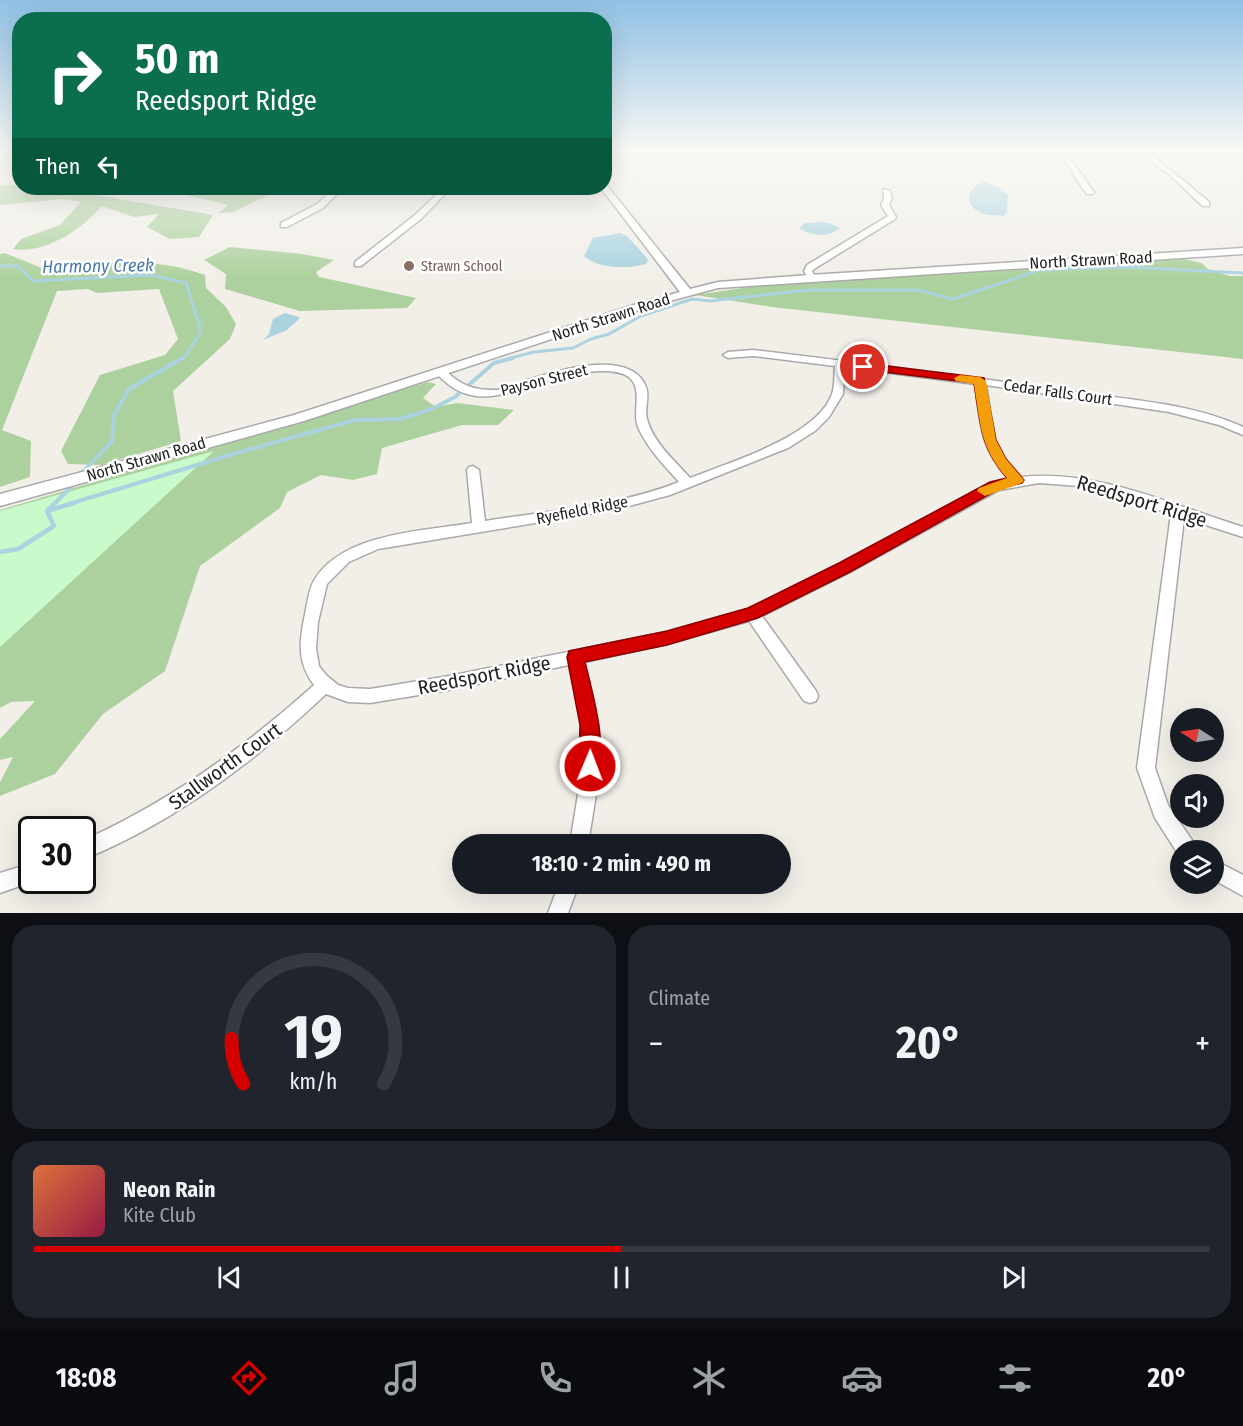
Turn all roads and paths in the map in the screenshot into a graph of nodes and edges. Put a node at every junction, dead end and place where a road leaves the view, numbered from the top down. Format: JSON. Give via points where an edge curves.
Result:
{"nodes":[{"id":1,"x":332,"y":195,"type":"edge"},
{"id":2,"x":440,"y":195,"type":"edge"},
{"id":3,"x":612,"y":195,"type":"edge"},
{"id":4,"x":887,"y":195,"type":"edge"},
{"id":5,"x":1191,"y":195,"type":"edge"},
{"id":6,"x":1206,"y":204,"type":"dead end"},
{"id":7,"x":284,"y":225,"type":"dead end"},
{"id":8,"x":1243,"y":251,"type":"edge"},
{"id":9,"x":358,"y":264,"type":"dead end"},
{"id":10,"x":812,"y":278,"type":"junction"},
{"id":11,"x":686,"y":292,"type":"junction"},
{"id":12,"x":728,"y":355,"type":"dead end"},
{"id":13,"x":840,"y":364,"type":"junction"},
{"id":14,"x":442,"y":373,"type":"junction"},
{"id":15,"x":980,"y":381,"type":"junction"},
{"id":16,"x":1243,"y":431,"type":"edge"},
{"id":17,"x":473,"y":470,"type":"dead end"},
{"id":18,"x":1017,"y":480,"type":"junction"},
{"id":19,"x":687,"y":483,"type":"junction"},
{"id":20,"x":0,"y":500,"type":"edge"},
{"id":21,"x":1178,"y":511,"type":"junction"},
{"id":22,"x":479,"y":528,"type":"junction"},
{"id":23,"x":1243,"y":532,"type":"edge"},
{"id":24,"x":752,"y":614,"type":"junction"},
{"id":25,"x":575,"y":657,"type":"junction"},
{"id":26,"x":326,"y":684,"type":"junction"},
{"id":27,"x":810,"y":696,"type":"dead end"},
{"id":28,"x":581,"y":834,"type":"edge"},
{"id":29,"x":1179,"y":840,"type":"edge"},
{"id":30,"x":96,"y":845,"type":"edge"},
{"id":31,"x":1224,"y":876,"type":"edge"},
{"id":32,"x":18,"y":877,"type":"edge"},
{"id":33,"x":0,"y":883,"type":"edge"},
{"id":34,"x":1243,"y":886,"type":"edge"},
{"id":35,"x":565,"y":894,"type":"edge"},
{"id":36,"x":558,"y":913,"type":"edge"}],
"edges":[{"from":1,"to":7,"type":"street","via":[[320,206]]},
{"from":2,"to":9,"type":"street"},
{"from":3,"to":11,"type":"street"},
{"from":4,"to":10,"type":"street","via":[[885,205],[892,217],[810,267]]},
{"from":5,"to":6,"type":"street"},
{"from":8,"to":10,"type":"street","name":"North Strawn Road"},
{"from":10,"to":11,"type":"street","name":"North Strawn Road","via":[[718,285]]},
{"from":11,"to":14,"type":"street","name":"North Strawn Road"},
{"from":12,"to":13,"type":"street","name":"Cedar Falls Court","via":[[753,353]]},
{"from":13,"to":15,"type":"street","name":"Cedar Falls Court"},
{"from":13,"to":19,"type":"street","name":"Ryefield Ridge","via":[[838,394],[812,428],[784,445]]},
{"from":14,"to":19,"type":"street","name":"Payson Street","via":[[461,389],[487,394],[582,368],[620,369],[634,376],[642,386],[640,418],[648,435]]},
{"from":14,"to":20,"type":"street","name":"North Strawn Road","via":[[299,418]]},
{"from":15,"to":16,"type":"street","name":"Cedar Falls Court","via":[[1168,409]]},
{"from":15,"to":18,"type":"street","via":[[989,440],[1000,462]]},
{"from":17,"to":22,"type":"street"},
{"from":18,"to":21,"type":"street","name":"Reedsport Ridge","via":[[1078,480]]},
{"from":18,"to":24,"type":"street","name":"Reedsport Ridge","via":[[995,486]]},
{"from":19,"to":22,"type":"street","name":"Ryefield Ridge","via":[[614,505]]},
{"from":21,"to":23,"type":"street","name":"Reedsport Ridge"},
{"from":21,"to":29,"type":"street","via":[[1146,768],[1166,823]]},
{"from":22,"to":26,"type":"street","name":"Ryefield Ridge","via":[[376,544],[344,558],[320,582],[308,648],[311,668]]},
{"from":24,"to":25,"type":"street","name":"Reedsport Ridge","via":[[667,638]]},
{"from":24,"to":27,"type":"street"},
{"from":25,"to":26,"type":"street","name":"Reedsport Ridge","via":[[370,696],[348,695]]},
{"from":25,"to":28,"type":"street","via":[[590,725],[589,782]]},
{"from":26,"to":30,"type":"street","name":"Stallworth Court","via":[[284,724],[204,786],[126,832]]},
{"from":31,"to":34,"type":"street"},
{"from":32,"to":33,"type":"street"},
{"from":35,"to":36,"type":"street"}]}
